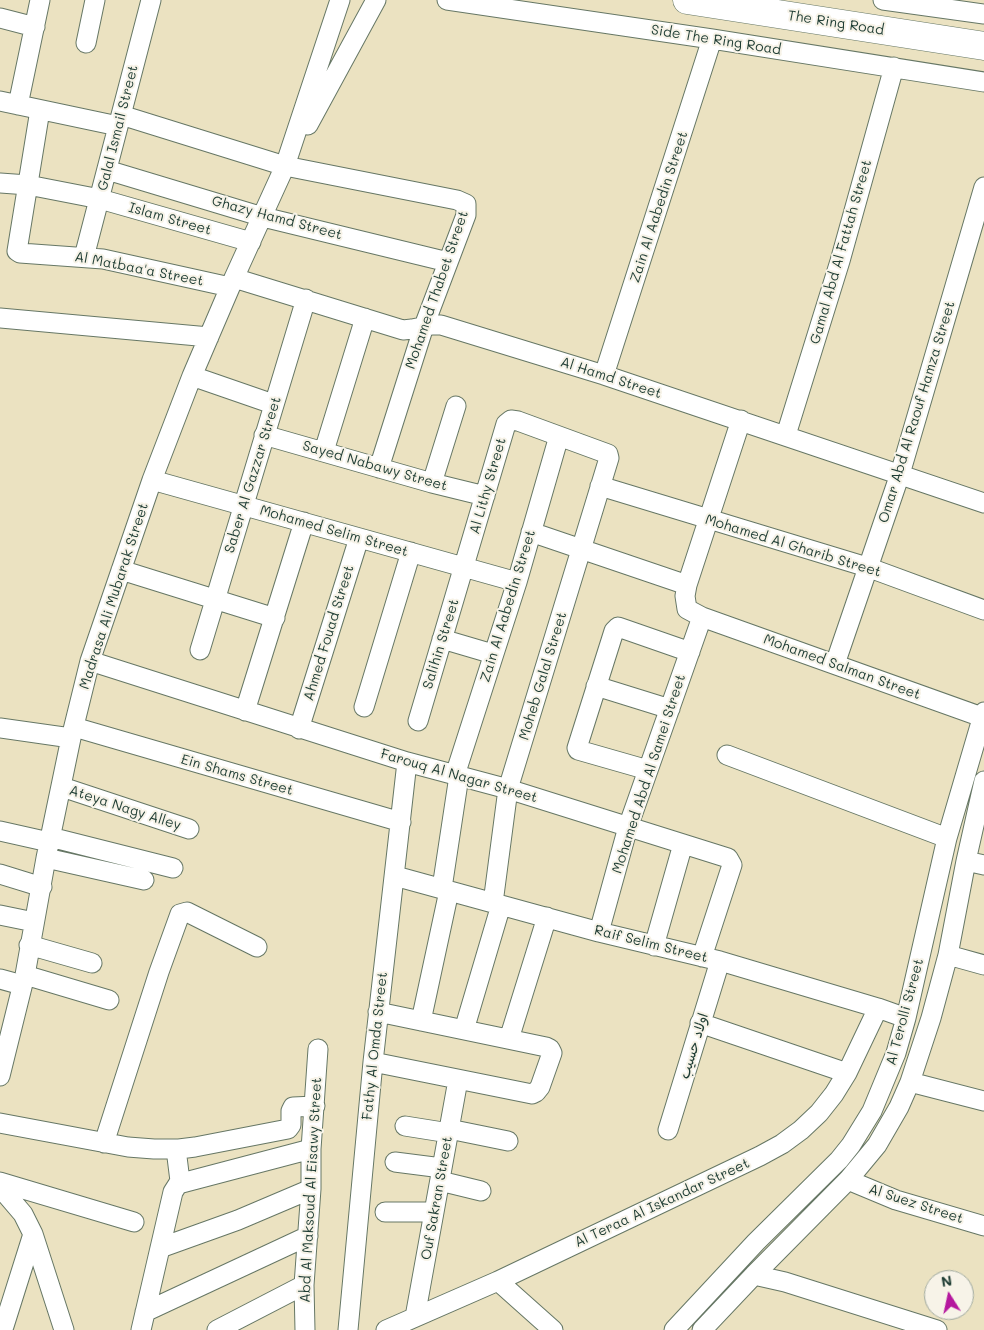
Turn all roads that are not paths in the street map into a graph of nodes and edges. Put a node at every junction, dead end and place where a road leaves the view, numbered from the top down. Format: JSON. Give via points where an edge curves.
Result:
{"nodes":[{"id":1,"x":40,"y":0,"type":"edge"},
{"id":2,"x":96,"y":0,"type":"edge"},
{"id":3,"x":151,"y":0,"type":"edge"},
{"id":4,"x":340,"y":0,"type":"edge"},
{"id":5,"x":376,"y":0,"type":"edge"},
{"id":6,"x":447,"y":0,"type":"edge"},
{"id":7,"x":687,"y":0,"type":"edge"},
{"id":8,"x":883,"y":0,"type":"edge"},
{"id":9,"x":984,"y":14,"type":"edge"},
{"id":10,"x":0,"y":18,"type":"edge"},
{"id":11,"x":35,"y":27,"type":"junction"},
{"id":12,"x":712,"y":39,"type":"junction"},
{"id":13,"x":86,"y":42,"type":"dead end"},
{"id":14,"x":984,"y":46,"type":"edge"},
{"id":15,"x":894,"y":67,"type":"junction"},
{"id":16,"x":984,"y":82,"type":"edge"},
{"id":17,"x":9,"y":103,"type":"edge"},
{"id":18,"x":40,"y":110,"type":"junction"},
{"id":19,"x":120,"y":121,"type":"junction"},
{"id":20,"x":285,"y":166,"type":"junction"},
{"id":21,"x":107,"y":170,"type":"junction"},
{"id":22,"x":0,"y":183,"type":"edge"},
{"id":23,"x":28,"y":186,"type":"junction"},
{"id":24,"x":984,"y":187,"type":"edge"},
{"id":25,"x":100,"y":199,"type":"junction"},
{"id":26,"x":263,"y":217,"type":"junction"},
{"id":27,"x":252,"y":242,"type":"junction"},
{"id":28,"x":84,"y":257,"type":"junction"},
{"id":29,"x":448,"y":262,"type":"junction"},
{"id":30,"x":232,"y":282,"type":"junction"},
{"id":31,"x":306,"y":299,"type":"junction"},
{"id":32,"x":0,"y":318,"type":"edge"},
{"id":33,"x":365,"y":318,"type":"junction"},
{"id":34,"x":424,"y":326,"type":"junction"},
{"id":35,"x":209,"y":337,"type":"junction"},
{"id":36,"x":604,"y":375,"type":"junction"},
{"id":37,"x":192,"y":376,"type":"junction"},
{"id":38,"x":274,"y":404,"type":"junction"},
{"id":39,"x":456,"y":406,"type":"dead end"},
{"id":40,"x":741,"y":420,"type":"junction"},
{"id":41,"x":264,"y":435,"type":"junction"},
{"id":42,"x":786,"y":435,"type":"junction"},
{"id":43,"x":559,"y":436,"type":"junction"},
{"id":44,"x":324,"y":451,"type":"junction"},
{"id":45,"x":608,"y":454,"type":"joint"},
{"id":46,"x":379,"y":468,"type":"junction"},
{"id":47,"x":900,"y":474,"type":"junction"},
{"id":48,"x":152,"y":480,"type":"junction"},
{"id":49,"x":432,"y":483,"type":"junction"},
{"id":50,"x":600,"y":486,"type":"junction"},
{"id":51,"x":485,"y":496,"type":"junction"},
{"id":52,"x":984,"y":503,"type":"edge"},
{"id":53,"x":243,"y":505,"type":"junction"},
{"id":54,"x":709,"y":520,"type":"junction"},
{"id":55,"x":304,"y":522,"type":"junction"},
{"id":56,"x":531,"y":532,"type":"junction"},
{"id":57,"x":359,"y":538,"type":"junction"},
{"id":58,"x":582,"y":549,"type":"junction"},
{"id":59,"x":412,"y":552,"type":"junction"},
{"id":60,"x":465,"y":567,"type":"junction"},
{"id":61,"x":867,"y":567,"type":"junction"},
{"id":62,"x":121,"y":570,"type":"junction"},
{"id":63,"x":517,"y":582,"type":"junction"},
{"id":64,"x":687,"y":585,"type":"junction"},
{"id":65,"x":216,"y":599,"type":"junction"},
{"id":66,"x":984,"y":610,"type":"edge"},
{"id":67,"x":702,"y":617,"type":"junction"},
{"id":68,"x":275,"y":618,"type":"junction"},
{"id":69,"x":442,"y":639,"type":"junction"},
{"id":70,"x":200,"y":650,"type":"dead end"},
{"id":71,"x":690,"y":652,"type":"junction"},
{"id":72,"x":493,"y":654,"type":"junction"},
{"id":73,"x":90,"y":661,"type":"junction"},
{"id":74,"x":835,"y":664,"type":"junction"},
{"id":75,"x":596,"y":686,"type":"junction"},
{"id":76,"x":364,"y":707,"type":"dead end"},
{"id":77,"x":670,"y":709,"type":"junction"},
{"id":78,"x":245,"y":711,"type":"junction"},
{"id":79,"x":983,"y":714,"type":"edge"},
{"id":80,"x":418,"y":721,"type":"dead end"},
{"id":81,"x":0,"y":728,"type":"edge"},
{"id":82,"x":300,"y":729,"type":"junction"},
{"id":83,"x":72,"y":733,"type":"junction"},
{"id":84,"x":726,"y":755,"type":"dead end"},
{"id":85,"x":407,"y":762,"type":"junction"},
{"id":86,"x":648,"y":770,"type":"junction"},
{"id":87,"x":457,"y":776,"type":"junction"},
{"id":88,"x":984,"y":782,"type":"edge"},
{"id":89,"x":62,"y":787,"type":"junction"},
{"id":90,"x":508,"y":789,"type":"junction"},
{"id":91,"x":401,"y":822,"type":"junction"},
{"id":92,"x":628,"y":827,"type":"junction"},
{"id":93,"x":189,"y":829,"type":"dead end"},
{"id":94,"x":0,"y":831,"type":"edge"},
{"id":95,"x":948,"y":838,"type":"junction"},
{"id":96,"x":684,"y":844,"type":"junction"},
{"id":97,"x":49,"y":845,"type":"junction"},
{"id":98,"x":975,"y":863,"type":"edge"},
{"id":99,"x":174,"y":868,"type":"dead end"},
{"id":100,"x":0,"y":874,"type":"edge"},
{"id":101,"x":395,"y":876,"type":"junction"},
{"id":102,"x":144,"y":880,"type":"dead end"},
{"id":103,"x":42,"y":887,"type":"junction"},
{"id":104,"x":446,"y":889,"type":"junction"},
{"id":105,"x":934,"y":896,"type":"junction"},
{"id":106,"x":497,"y":904,"type":"junction"},
{"id":107,"x":958,"y":905,"type":"junction"},
{"id":108,"x":0,"y":915,"type":"edge"},
{"id":109,"x":547,"y":917,"type":"junction"},
{"id":110,"x":34,"y":922,"type":"junction"},
{"id":111,"x":599,"y":932,"type":"junction"},
{"id":112,"x":30,"y":945,"type":"junction"},
{"id":113,"x":654,"y":946,"type":"junction"},
{"id":114,"x":257,"y":947,"type":"dead end"},
{"id":115,"x":948,"y":955,"type":"junction"},
{"id":116,"x":711,"y":959,"type":"junction"},
{"id":117,"x":92,"y":963,"type":"dead end"},
{"id":118,"x":984,"y":965,"type":"edge"},
{"id":119,"x":0,"y":979,"type":"edge"},
{"id":120,"x":24,"y":980,"type":"junction"},
{"id":121,"x":109,"y":1000,"type":"dead end"},
{"id":122,"x":878,"y":1008,"type":"junction"},
{"id":123,"x":378,"y":1012,"type":"junction"},
{"id":124,"x":906,"y":1018,"type":"junction"},
{"id":125,"x":421,"y":1021,"type":"junction"},
{"id":126,"x":700,"y":1023,"type":"junction"},
{"id":127,"x":464,"y":1030,"type":"junction"},
{"id":128,"x":509,"y":1040,"type":"junction"},
{"id":129,"x":318,"y":1049,"type":"dead end"},
{"id":130,"x":373,"y":1062,"type":"junction"},
{"id":131,"x":847,"y":1073,"type":"junction"},
{"id":132,"x":0,"y":1076,"type":"edge"},
{"id":133,"x":458,"y":1080,"type":"junction"},
{"id":134,"x":910,"y":1082,"type":"junction"},
{"id":135,"x":984,"y":1101,"type":"edge"},
{"id":136,"x":316,"y":1106,"type":"junction"},
{"id":137,"x":0,"y":1123,"type":"edge"},
{"id":138,"x":405,"y":1126,"type":"dead end"},
{"id":139,"x":668,"y":1130,"type":"dead end"},
{"id":140,"x":449,"y":1131,"type":"junction"},
{"id":141,"x":508,"y":1141,"type":"dead end"},
{"id":142,"x":104,"y":1143,"type":"junction"},
{"id":143,"x":176,"y":1149,"type":"junction"},
{"id":144,"x":312,"y":1149,"type":"junction"},
{"id":145,"x":395,"y":1162,"type":"dead end"},
{"id":146,"x":441,"y":1174,"type":"junction"},
{"id":147,"x":848,"y":1180,"type":"junction"},
{"id":148,"x":0,"y":1182,"type":"edge"},
{"id":149,"x":178,"y":1184,"type":"junction"},
{"id":150,"x":0,"y":1187,"type":"edge"},
{"id":151,"x":311,"y":1189,"type":"junction"},
{"id":152,"x":481,"y":1191,"type":"dead end"},
{"id":153,"x":385,"y":1212,"type":"dead end"},
{"id":154,"x":434,"y":1212,"type":"junction"},
{"id":155,"x":134,"y":1222,"type":"dead end"},
{"id":156,"x":984,"y":1226,"type":"edge"},
{"id":157,"x":33,"y":1234,"type":"junction"},
{"id":158,"x":308,"y":1236,"type":"junction"},
{"id":159,"x":160,"y":1248,"type":"junction"},
{"id":160,"x":754,"y":1275,"type":"junction"},
{"id":161,"x":498,"y":1281,"type":"junction"},
{"id":162,"x":304,"y":1285,"type":"junction"},
{"id":163,"x":145,"y":1312,"type":"junction"},
{"id":164,"x":416,"y":1317,"type":"junction"},
{"id":165,"x":4,"y":1326,"type":"dead end"},
{"id":166,"x":64,"y":1330,"type":"edge"},
{"id":167,"x":141,"y":1330,"type":"edge"},
{"id":168,"x":217,"y":1330,"type":"edge"},
{"id":169,"x":305,"y":1330,"type":"edge"},
{"id":170,"x":348,"y":1330,"type":"edge"},
{"id":171,"x":386,"y":1330,"type":"edge"},
{"id":172,"x":553,"y":1330,"type":"edge"},
{"id":173,"x":674,"y":1330,"type":"edge"},
{"id":174,"x":702,"y":1330,"type":"edge"},
{"id":175,"x":937,"y":1330,"type":"edge"}],
"edges":[{"from":1,"to":11,"type":"street"},
{"from":2,"to":13,"type":"street"},
{"from":3,"to":19,"type":"street","name":"Galal Ismail Street"},
{"from":4,"to":20,"type":"street","name":"Madrasa Ali Mubarak Street"},
{"from":5,"to":20,"type":"street","name":"Madrasa Ali Mubarak Street"},
{"from":6,"to":12,"type":"street","name":"Side The Ring Road"},
{"from":7,"to":14,"type":"highway","name":"The Ring Road"},
{"from":8,"to":9,"type":"street"},
{"from":10,"to":11,"type":"street"},
{"from":11,"to":17,"type":"street"},
{"from":12,"to":15,"type":"street","name":"Side The Ring Road"},
{"from":12,"to":36,"type":"street","name":"Zain Al Aabedin Street"},
{"from":15,"to":16,"type":"street","name":"Side The Ring Road"},
{"from":15,"to":42,"type":"street","name":"Gamal Abd Al Fattah Street","via":[[840,260]]},
{"from":17,"to":18,"type":"street"},
{"from":18,"to":19,"type":"street"},
{"from":18,"to":23,"type":"street"},
{"from":19,"to":20,"type":"street"},
{"from":19,"to":21,"type":"street","name":"Galal Ismail Street"},
{"from":20,"to":26,"type":"street","name":"Madrasa Ali Mubarak Street"},
{"from":20,"to":29,"type":"street","name":"Mohamed Thabet Street","via":[[463,201],[467,207],[466,215]]},
{"from":21,"to":25,"type":"street","name":"Galal Ismail Street"},
{"from":21,"to":26,"type":"street","name":"Ghazy Hamd Street"},
{"from":22,"to":23,"type":"street","name":"Islam Street"},
{"from":23,"to":25,"type":"street","name":"Islam Street"},
{"from":23,"to":28,"type":"street","name":"Al Matbaa'a Street","via":[[17,251]]},
{"from":24,"to":47,"type":"street","name":"Omar Abd Al Raouf Hamza Street"},
{"from":25,"to":27,"type":"street","name":"Islam Street"},
{"from":25,"to":28,"type":"street","name":"Galal Ismail Street"},
{"from":26,"to":27,"type":"street","name":"Madrasa Ali Mubarak Street"},
{"from":26,"to":29,"type":"street","name":"Ghazy Hamd Street"},
{"from":27,"to":30,"type":"street","name":"Madrasa Ali Mubarak Street"},
{"from":28,"to":30,"type":"street","name":"Al Matbaa'a Street"},
{"from":29,"to":34,"type":"street","name":"Mohamed Thabet Street"},
{"from":30,"to":31,"type":"street","name":"Al Hamd Street"},
{"from":30,"to":35,"type":"street","name":"Madrasa Ali Mubarak Street"},
{"from":31,"to":33,"type":"street","name":"Al Hamd Street"},
{"from":31,"to":38,"type":"street","name":"Saber Al Gazzar Street"},
{"from":32,"to":35,"type":"street"},
{"from":33,"to":34,"type":"street","name":"Al Hamd Street","via":[[403,330]]},
{"from":33,"to":44,"type":"street"},
{"from":34,"to":36,"type":"street","name":"Al Hamd Street","via":[[441,325]]},
{"from":34,"to":46,"type":"street","name":"Mohamed Thabet Street"},
{"from":35,"to":37,"type":"street","name":"Madrasa Ali Mubarak Street"},
{"from":36,"to":40,"type":"street","name":"Al Hamd Street"},
{"from":37,"to":38,"type":"street"},
{"from":37,"to":48,"type":"street","name":"Madrasa Ali Mubarak Street"},
{"from":38,"to":41,"type":"street","name":"Saber Al Gazzar Street"},
{"from":39,"to":49,"type":"street"},
{"from":40,"to":42,"type":"street","name":"Al Hamd Street"},
{"from":40,"to":54,"type":"street"},
{"from":41,"to":44,"type":"street","name":"Sayed Nabawy Street"},
{"from":41,"to":53,"type":"street","name":"Saber Al Gazzar Street"},
{"from":42,"to":47,"type":"street","name":"Al Hamd Street"},
{"from":43,"to":45,"type":"street","name":"Al Lithy Street"},
{"from":43,"to":51,"type":"street","name":"Al Lithy Street","via":[[508,421]]},
{"from":43,"to":56,"type":"street","name":"Zain Al Aabedin Street"},
{"from":44,"to":46,"type":"street","name":"Sayed Nabawy Street"},
{"from":45,"to":50,"type":"street","name":"Moheb Galal Street"},
{"from":46,"to":49,"type":"street","name":"Sayed Nabawy Street"},
{"from":47,"to":52,"type":"street","name":"Al Hamd Street"},
{"from":47,"to":61,"type":"street","name":"Omar Abd Al Raouf Hamza Street"},
{"from":48,"to":53,"type":"street","name":"Mohamed Selim Street"},
{"from":48,"to":62,"type":"street","name":"Madrasa Ali Mubarak Street"},
{"from":49,"to":51,"type":"street","name":"Sayed Nabawy Street"},
{"from":50,"to":54,"type":"street","name":"Mohamed Al Gharib Street"},
{"from":50,"to":58,"type":"street","name":"Moheb Galal Street"},
{"from":51,"to":60,"type":"street","name":"Al Lithy Street"},
{"from":53,"to":55,"type":"street","name":"Mohamed Selim Street"},
{"from":53,"to":65,"type":"street","name":"Saber Al Gazzar Street"},
{"from":54,"to":61,"type":"street","name":"Mohamed Al Gharib Street"},
{"from":54,"to":64,"type":"street"},
{"from":55,"to":57,"type":"street","name":"Mohamed Selim Street"},
{"from":55,"to":68,"type":"street"},
{"from":56,"to":58,"type":"street"},
{"from":56,"to":63,"type":"street","name":"Zain Al Aabedin Street"},
{"from":57,"to":59,"type":"street","name":"Mohamed Selim Street"},
{"from":57,"to":82,"type":"street","name":"Ahmed Fouad Street"},
{"from":58,"to":64,"type":"street"},
{"from":58,"to":90,"type":"street","name":"Moheb Galal Street"},
{"from":59,"to":60,"type":"street","name":"Mohamed Selim Street"},
{"from":59,"to":76,"type":"street"},
{"from":60,"to":63,"type":"street","name":"Mohamed Selim Street"},
{"from":60,"to":69,"type":"street","name":"Salihin Street"},
{"from":61,"to":66,"type":"street","name":"Mohamed Al Gharib Street"},
{"from":61,"to":74,"type":"street","name":"Omar Abd Al Raouf Hamza Street"},
{"from":62,"to":65,"type":"street"},
{"from":62,"to":73,"type":"street","name":"Madrasa Ali Mubarak Street"},
{"from":63,"to":72,"type":"street","name":"Zain Al Aabedin Street"},
{"from":64,"to":67,"type":"street","via":[[687,609]]},
{"from":65,"to":68,"type":"street"},
{"from":65,"to":70,"type":"street","name":"Saber Al Gazzar Street"},
{"from":67,"to":71,"type":"street","name":"Mohamed Abd Al Samei Street"},
{"from":67,"to":74,"type":"street","name":"Mohamed Salman Street"},
{"from":68,"to":78,"type":"street"},
{"from":69,"to":72,"type":"street"},
{"from":69,"to":80,"type":"street","name":"Salihin Street"},
{"from":71,"to":75,"type":"street","via":[[618,627]]},
{"from":71,"to":77,"type":"street","name":"Mohamed Abd Al Samei Street"},
{"from":72,"to":87,"type":"street","name":"Zain Al Aabedin Street"},
{"from":73,"to":78,"type":"street","name":"Farouq Al Nagar Street"},
{"from":73,"to":83,"type":"street","name":"Madrasa Ali Mubarak Street"},
{"from":74,"to":79,"type":"street","name":"Mohamed Salman Street"},
{"from":75,"to":77,"type":"street"},
{"from":75,"to":86,"type":"street","via":[[578,750]]},
{"from":77,"to":86,"type":"street","name":"Mohamed Abd Al Samei Street"},
{"from":78,"to":82,"type":"street","name":"Farouq Al Nagar Street"},
{"from":79,"to":95,"type":"street","name":"Al Terolli Street"},
{"from":81,"to":83,"type":"street","name":"Ein Shams Street"},
{"from":82,"to":85,"type":"street","name":"Farouq Al Nagar Street"},
{"from":83,"to":89,"type":"street","name":"Madrasa Ali Mubarak Street"},
{"from":83,"to":91,"type":"street","name":"Ein Shams Street"},
{"from":84,"to":95,"type":"street"},
{"from":85,"to":87,"type":"street","name":"Farouq Al Nagar Street"},
{"from":85,"to":91,"type":"street","name":"Fathy Al Omda Street"},
{"from":86,"to":92,"type":"street","name":"Mohamed Abd Al Samei Street"},
{"from":87,"to":90,"type":"street","name":"Farouq Al Nagar Street"},
{"from":87,"to":104,"type":"street","name":"Zain Al Aabedin Street"},
{"from":88,"to":98,"type":"street","name":"Al Terolli Street"},
{"from":89,"to":93,"type":"street","name":"Ateya Nagy Alley"},
{"from":89,"to":97,"type":"street","name":"Madrasa Ali Mubarak Street"},
{"from":90,"to":92,"type":"street","name":"Farouq Al Nagar Street"},
{"from":90,"to":106,"type":"street","name":"Moheb Galal Street"},
{"from":91,"to":101,"type":"street","name":"Fathy Al Omda Street"},
{"from":92,"to":96,"type":"street","name":"Farouq Al Nagar Street"},
{"from":92,"to":111,"type":"street","name":"Mohamed Abd Al Samei Street"},
{"from":94,"to":97,"type":"street"},
{"from":95,"to":105,"type":"street","name":"Al Terolli Street"},
{"from":96,"to":113,"type":"street"},
{"from":96,"to":116,"type":"street","name":"Farouq Al Nagar Street","via":[[725,856],[732,865]]},
{"from":97,"to":99,"type":"street"},
{"from":97,"to":102,"type":"street"},
{"from":97,"to":103,"type":"street","name":"Madrasa Ali Mubarak Street"},
{"from":98,"to":107,"type":"street","name":"Al Terolli Street"},
{"from":100,"to":103,"type":"street"},
{"from":101,"to":104,"type":"street","name":"Raif Selim Street"},
{"from":101,"to":123,"type":"street","name":"Fathy Al Omda Street"},
{"from":103,"to":110,"type":"street","name":"Madrasa Ali Mubarak Street"},
{"from":104,"to":106,"type":"street","name":"Raif Selim Street"},
{"from":104,"to":125,"type":"street","name":"Zain Al Aabedin Street"},
{"from":105,"to":107,"type":"street"},
{"from":105,"to":124,"type":"street","name":"Al Terolli Street"},
{"from":106,"to":109,"type":"street","name":"Raif Selim Street"},
{"from":106,"to":127,"type":"street","name":"Moheb Galal Street"},
{"from":107,"to":115,"type":"street","name":"Al Terolli Street"},
{"from":108,"to":110,"type":"street"},
{"from":109,"to":111,"type":"street","name":"Raif Selim Street"},
{"from":109,"to":128,"type":"street"},
{"from":110,"to":112,"type":"street","name":"Madrasa Ali Mubarak Street"},
{"from":111,"to":113,"type":"street","name":"Raif Selim Street"},
{"from":112,"to":117,"type":"street"},
{"from":112,"to":120,"type":"street","name":"Madrasa Ali Mubarak Street"},
{"from":113,"to":116,"type":"street","name":"Raif Selim Street"},
{"from":114,"to":142,"type":"street","via":[[186,912],[180,914]]},
{"from":115,"to":118,"type":"street"},
{"from":115,"to":134,"type":"street","name":"Al Terolli Street"},
{"from":116,"to":122,"type":"street","name":"Raif Selim Street"},
{"from":116,"to":126,"type":"street","name":"اولاد حسيب"},
{"from":119,"to":120,"type":"street"},
{"from":120,"to":121,"type":"street"},
{"from":120,"to":132,"type":"street","name":"Madrasa Ali Mubarak Street"},
{"from":122,"to":124,"type":"street","name":"Raif Selim Street"},
{"from":122,"to":131,"type":"street","name":"Al Teraa Al Iskandar Street"},
{"from":123,"to":125,"type":"street"},
{"from":123,"to":130,"type":"street","name":"Fathy Al Omda Street"},
{"from":124,"to":173,"type":"street","name":"Al Terolli Street","via":[[880,1092],[851,1145]]},
{"from":125,"to":127,"type":"street"},
{"from":126,"to":131,"type":"street"},
{"from":126,"to":139,"type":"street","name":"اولاد حسيب"},
{"from":127,"to":128,"type":"street"},
{"from":128,"to":133,"type":"street","via":[[546,1047],[551,1051],[536,1092],[528,1094]]},
{"from":129,"to":136,"type":"street","name":"Abd Al Maksoud Al Eisawy Street"},
{"from":130,"to":133,"type":"street"},
{"from":130,"to":170,"type":"street","name":"Fathy Al Omda Street"},
{"from":131,"to":161,"type":"street","name":"Al Teraa Al Iskandar Street","via":[[819,1113],[782,1144]]},
{"from":133,"to":140,"type":"street","name":"Ouf Sakran Street"},
{"from":134,"to":135,"type":"street"},
{"from":134,"to":147,"type":"street","name":"Al Terolli Street","via":[[877,1145]]},
{"from":136,"to":143,"type":"street","via":[[293,1107],[291,1125],[287,1129]]},
{"from":136,"to":144,"type":"street","name":"Abd Al Maksoud Al Eisawy Street"},
{"from":137,"to":142,"type":"street"},
{"from":138,"to":140,"type":"street"},
{"from":140,"to":141,"type":"street"},
{"from":140,"to":146,"type":"street","name":"Ouf Sakran Street"},
{"from":142,"to":143,"type":"street"},
{"from":143,"to":149,"type":"street"},
{"from":144,"to":149,"type":"street"},
{"from":144,"to":151,"type":"street","name":"Abd Al Maksoud Al Eisawy Street"},
{"from":145,"to":146,"type":"street"},
{"from":146,"to":152,"type":"street"},
{"from":146,"to":154,"type":"street","name":"Ouf Sakran Street"},
{"from":147,"to":156,"type":"street","name":"Al Suez Street","via":[[896,1200]]},
{"from":147,"to":160,"type":"street","name":"Al Terolli Street"},
{"from":148,"to":155,"type":"street"},
{"from":149,"to":159,"type":"street"},
{"from":150,"to":157,"type":"street","via":[[23,1214]]},
{"from":151,"to":158,"type":"street","name":"Abd Al Maksoud Al Eisawy Street"},
{"from":151,"to":159,"type":"street"},
{"from":153,"to":154,"type":"street"},
{"from":154,"to":164,"type":"street","name":"Ouf Sakran Street"},
{"from":157,"to":165,"type":"street"},
{"from":157,"to":166,"type":"street"},
{"from":158,"to":162,"type":"street","name":"Abd Al Maksoud Al Eisawy Street"},
{"from":158,"to":163,"type":"street"},
{"from":159,"to":163,"type":"street"},
{"from":160,"to":174,"type":"street","name":"Al Terolli Street"},
{"from":160,"to":175,"type":"street"},
{"from":161,"to":164,"type":"street","name":"Al Teraa Al Iskandar Street"},
{"from":161,"to":172,"type":"street"},
{"from":162,"to":168,"type":"street"},
{"from":162,"to":169,"type":"street","name":"Abd Al Maksoud Al Eisawy Street"},
{"from":163,"to":167,"type":"street"},
{"from":164,"to":171,"type":"street","name":"Al Teraa Al Iskandar Street"}]}
